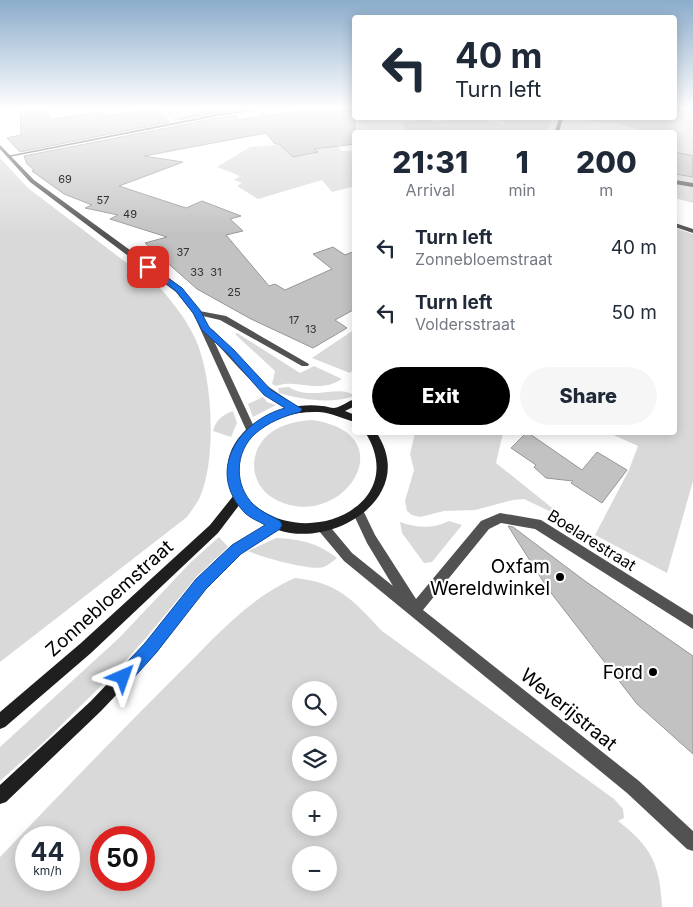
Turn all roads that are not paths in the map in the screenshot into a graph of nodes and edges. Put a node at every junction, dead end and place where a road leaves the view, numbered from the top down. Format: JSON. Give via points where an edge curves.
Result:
{"nodes":[{"id":1,"x":4,"y":150,"type":"edge"},
{"id":2,"x":37,"y":150,"type":"edge"},
{"id":3,"x":9,"y":156,"type":"junction"},
{"id":4,"x":677,"y":182,"type":"edge"},
{"id":5,"x":693,"y":185,"type":"edge"},
{"id":6,"x":677,"y":226,"type":"edge"},
{"id":7,"x":693,"y":231,"type":"edge"},
{"id":8,"x":197,"y":312,"type":"junction"},
{"id":9,"x":206,"y":328,"type":"junction"},
{"id":10,"x":305,"y":364,"type":"dead end"},
{"id":11,"x":352,"y":403,"type":"edge"},
{"id":12,"x":296,"y":409,"type":"junction"},
{"id":13,"x":336,"y":411,"type":"junction"},
{"id":14,"x":352,"y":418,"type":"edge"},
{"id":15,"x":251,"y":431,"type":"junction"},
{"id":16,"x":376,"y":435,"type":"edge"},
{"id":17,"x":239,"y":497,"type":"junction"},
{"id":18,"x":358,"y":511,"type":"junction"},
{"id":19,"x":276,"y":525,"type":"junction"},
{"id":20,"x":323,"y":527,"type":"junction"},
{"id":21,"x":416,"y":610,"type":"junction"},
{"id":22,"x":693,"y":622,"type":"edge"},
{"id":23,"x":0,"y":722,"type":"edge"},
{"id":24,"x":0,"y":796,"type":"edge"},
{"id":25,"x":693,"y":842,"type":"edge"}],
"edges":[{"from":1,"to":3,"type":"street"},
{"from":2,"to":3,"type":"street"},
{"from":3,"to":8,"type":"street","via":[[32,181],[179,290]]},
{"from":4,"to":5,"type":"street"},
{"from":6,"to":7,"type":"street"},
{"from":8,"to":9,"type":"street"},
{"from":8,"to":10,"type":"street","via":[[223,318]]},
{"from":9,"to":12,"type":"street","via":[[267,392]]},
{"from":9,"to":15,"type":"street"},
{"from":11,"to":13,"type":"main road"},
{"from":12,"to":13,"type":"main road"},
{"from":12,"to":15,"type":"main road","via":[[278,414]]},
{"from":13,"to":14,"type":"main road"},
{"from":15,"to":17,"type":"main road","via":[[234,460],[233,479]]},
{"from":16,"to":18,"type":"main road","via":[[384,466],[379,487]]},
{"from":17,"to":19,"type":"main road","via":[[251,510]]},
{"from":17,"to":23,"type":"main road","name":"Zonnebloemstraat","via":[[214,528],[86,648]]},
{"from":18,"to":20,"type":"main road"},
{"from":18,"to":21,"type":"street","name":"Weverijstraat","via":[[371,539]]},
{"from":19,"to":20,"type":"main road","via":[[308,529]]},
{"from":19,"to":24,"type":"main road","via":[[236,550],[201,584],[151,648],[96,706]]},
{"from":20,"to":21,"type":"street","name":"Weverijstraat","via":[[348,557]]},
{"from":21,"to":22,"type":"street","name":"Boelarestraat","via":[[485,525],[500,518],[537,524]]},
{"from":21,"to":25,"type":"street","name":"Weverijstraat","via":[[633,787]]}]}
